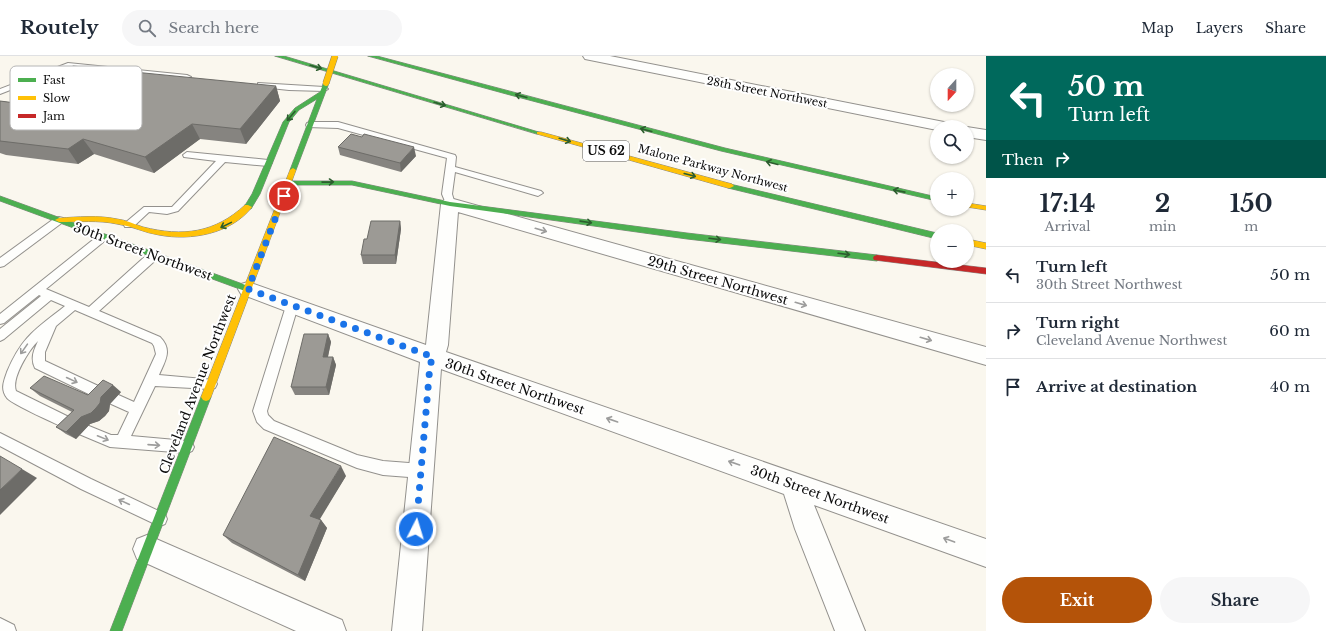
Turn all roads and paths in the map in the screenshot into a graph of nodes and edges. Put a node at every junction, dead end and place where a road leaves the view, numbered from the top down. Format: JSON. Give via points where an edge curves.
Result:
{"nodes":[{"id":1,"x":278,"y":56,"type":"edge"},
{"id":2,"x":335,"y":56,"type":"edge"},
{"id":3,"x":371,"y":56,"type":"edge"},
{"id":4,"x":590,"y":56,"type":"edge"},
{"id":5,"x":65,"y":66,"type":"edge"},
{"id":6,"x":78,"y":66,"type":"edge"},
{"id":7,"x":142,"y":73,"type":"edge"},
{"id":8,"x":194,"y":78,"type":"edge"},
{"id":9,"x":250,"y":84,"type":"edge"},
{"id":10,"x":10,"y":88,"type":"edge"},
{"id":11,"x":324,"y":88,"type":"junction"},
{"id":12,"x":0,"y":92,"type":"edge"},
{"id":13,"x":930,"y":124,"type":"edge"},
{"id":14,"x":310,"y":125,"type":"junction"},
{"id":15,"x":974,"y":133,"type":"edge"},
{"id":16,"x":986,"y":136,"type":"edge"},
{"id":17,"x":187,"y":155,"type":"dead end"},
{"id":18,"x":223,"y":159,"type":"junction"},
{"id":19,"x":268,"y":163,"type":"junction"},
{"id":20,"x":450,"y":168,"type":"junction"},
{"id":21,"x":289,"y":183,"type":"junction"},
{"id":22,"x":538,"y":193,"type":"dead end"},
{"id":23,"x":0,"y":198,"type":"edge"},
{"id":24,"x":930,"y":198,"type":"edge"},
{"id":25,"x":450,"y":204,"type":"junction"},
{"id":26,"x":974,"y":206,"type":"edge"},
{"id":27,"x":986,"y":208,"type":"edge"},
{"id":28,"x":59,"y":220,"type":"junction"},
{"id":29,"x":129,"y":226,"type":"junction"},
{"id":30,"x":930,"y":234,"type":"edge"},
{"id":31,"x":103,"y":237,"type":"junction"},
{"id":32,"x":974,"y":243,"type":"edge"},
{"id":33,"x":986,"y":246,"type":"edge"},
{"id":34,"x":154,"y":255,"type":"junction"},
{"id":35,"x":0,"y":263,"type":"edge"},
{"id":36,"x":986,"y":271,"type":"edge"},
{"id":37,"x":248,"y":289,"type":"junction"},
{"id":38,"x":38,"y":290,"type":"junction"},
{"id":39,"x":50,"y":295,"type":"junction"},
{"id":40,"x":74,"y":305,"type":"junction"},
{"id":41,"x":292,"y":306,"type":"junction"},
{"id":42,"x":91,"y":312,"type":"junction"},
{"id":43,"x":0,"y":320,"type":"edge"},
{"id":44,"x":53,"y":323,"type":"junction"},
{"id":45,"x":0,"y":336,"type":"edge"},
{"id":46,"x":986,"y":356,"type":"edge"},
{"id":47,"x":433,"y":357,"type":"junction"},
{"id":48,"x":151,"y":380,"type":"junction"},
{"id":49,"x":211,"y":384,"type":"junction"},
{"id":50,"x":137,"y":410,"type":"junction"},
{"id":51,"x":0,"y":439,"type":"edge"},
{"id":52,"x":122,"y":442,"type":"junction"},
{"id":53,"x":187,"y":447,"type":"junction"},
{"id":54,"x":422,"y":471,"type":"junction"},
{"id":55,"x":794,"y":485,"type":"junction"},
{"id":56,"x":160,"y":519,"type":"junction"},
{"id":57,"x":147,"y":549,"type":"junction"},
{"id":58,"x":986,"y":553,"type":"edge"},
{"id":59,"x":0,"y":626,"type":"edge"},
{"id":60,"x":8,"y":631,"type":"edge"},
{"id":61,"x":116,"y":631,"type":"edge"},
{"id":62,"x":331,"y":631,"type":"edge"},
{"id":63,"x":407,"y":631,"type":"edge"},
{"id":64,"x":850,"y":631,"type":"edge"}],
"edges":[{"from":1,"to":30,"type":"main road","name":"Malone Parkway Northwest","number":"US 62","one_way":true,"via":[[745,190]]},
{"from":2,"to":11,"type":"main road","name":"Cleveland Avenue Northwest","bridge":true},
{"from":24,"to":3,"type":"main road","name":"Malone Parkway Northwest","number":"US 62","one_way":true,"via":[[735,154]]},
{"from":4,"to":13,"type":"street","name":"28th Street Northwest"},
{"from":5,"to":6,"type":"lane"},
{"from":7,"to":8,"type":"lane"},
{"from":9,"to":11,"type":"lane"},
{"from":10,"to":12,"type":"lane"},
{"from":11,"to":14,"type":"main road","name":"Cleveland Avenue Northwest"},
{"from":11,"to":19,"type":"main road","one_way":true,"via":[[286,122]]},
{"from":14,"to":20,"type":"lane","via":[[338,125],[452,157]]},
{"from":14,"to":21,"type":"main road","name":"Cleveland Avenue Northwest"},
{"from":15,"to":16,"type":"street"},
{"from":17,"to":18,"type":"lane"},
{"from":18,"to":19,"type":"lane"},
{"from":18,"to":29,"type":"lane","via":[[175,208],[167,211],[147,209]]},
{"from":19,"to":29,"type":"main road","one_way":true,"via":[[254,200],[246,211],[236,220],[221,227],[193,234],[172,235]]},
{"from":20,"to":22,"type":"lane"},
{"from":20,"to":25,"type":"lane","via":[[447,194]]},
{"from":21,"to":25,"type":"main road","one_way":true,"via":[[352,183]]},
{"from":21,"to":37,"type":"main road","name":"Cleveland Avenue Northwest"},
{"from":23,"to":28,"type":"main road","name":"30th Street Northwest"},
{"from":25,"to":36,"type":"main road","one_way":true,"via":[[695,237]]},
{"from":25,"to":46,"type":"street","name":"29th Street Northwest","one_way":true},
{"from":25,"to":47,"type":"street","via":[[437,345]]},
{"from":26,"to":27,"type":"main road"},
{"from":28,"to":29,"type":"main road","via":[[115,221]]},
{"from":28,"to":31,"type":"main road","name":"30th Street Northwest"},
{"from":28,"to":35,"type":"lane"},
{"from":31,"to":34,"type":"main road","name":"30th Street Northwest"},
{"from":31,"to":38,"type":"lane"},
{"from":32,"to":33,"type":"main road"},
{"from":34,"to":37,"type":"main road","name":"30th Street Northwest"},
{"from":34,"to":42,"type":"lane"},
{"from":37,"to":41,"type":"street","name":"30th Street Northwest"},
{"from":37,"to":49,"type":"main road","name":"Cleveland Avenue Northwest"},
{"from":38,"to":39,"type":"lane"},
{"from":38,"to":43,"type":"lane"},
{"from":39,"to":40,"type":"lane"},
{"from":39,"to":45,"type":"lane"},
{"from":40,"to":42,"type":"lane"},
{"from":40,"to":44,"type":"lane"},
{"from":41,"to":47,"type":"street","name":"30th Street Northwest"},
{"from":41,"to":54,"type":"lane","via":[[260,410],[264,421],[355,461],[388,469]]},
{"from":42,"to":48,"type":"lane","via":[[151,337],[160,344],[162,354]]},
{"from":44,"to":50,"type":"lane","one_way":true,"via":[[39,352],[39,364]]},
{"from":44,"to":52,"type":"lane","one_way":true,"via":[[36,336],[24,350],[10,378],[10,394],[79,428],[110,441]]},
{"from":47,"to":54,"type":"street","via":[[430,365]]},
{"from":55,"to":47,"type":"street","name":"30th Street Northwest","one_way":true},
{"from":48,"to":49,"type":"lane"},
{"from":48,"to":50,"type":"lane"},
{"from":49,"to":53,"type":"main road","name":"Cleveland Avenue Northwest"},
{"from":50,"to":52,"type":"lane"},
{"from":56,"to":51,"type":"lane","one_way":true},
{"from":52,"to":53,"type":"lane","one_way":true},
{"from":53,"to":56,"type":"main road","name":"Cleveland Avenue Northwest"},
{"from":54,"to":63,"type":"street"},
{"from":58,"to":55,"type":"street","name":"30th Street Northwest","one_way":true},
{"from":55,"to":64,"type":"street"},
{"from":56,"to":57,"type":"main road","name":"Cleveland Avenue Northwest"},
{"from":57,"to":61,"type":"main road","name":"Cleveland Avenue Northwest"},
{"from":57,"to":62,"type":"street"},
{"from":59,"to":60,"type":"lane"}]}
